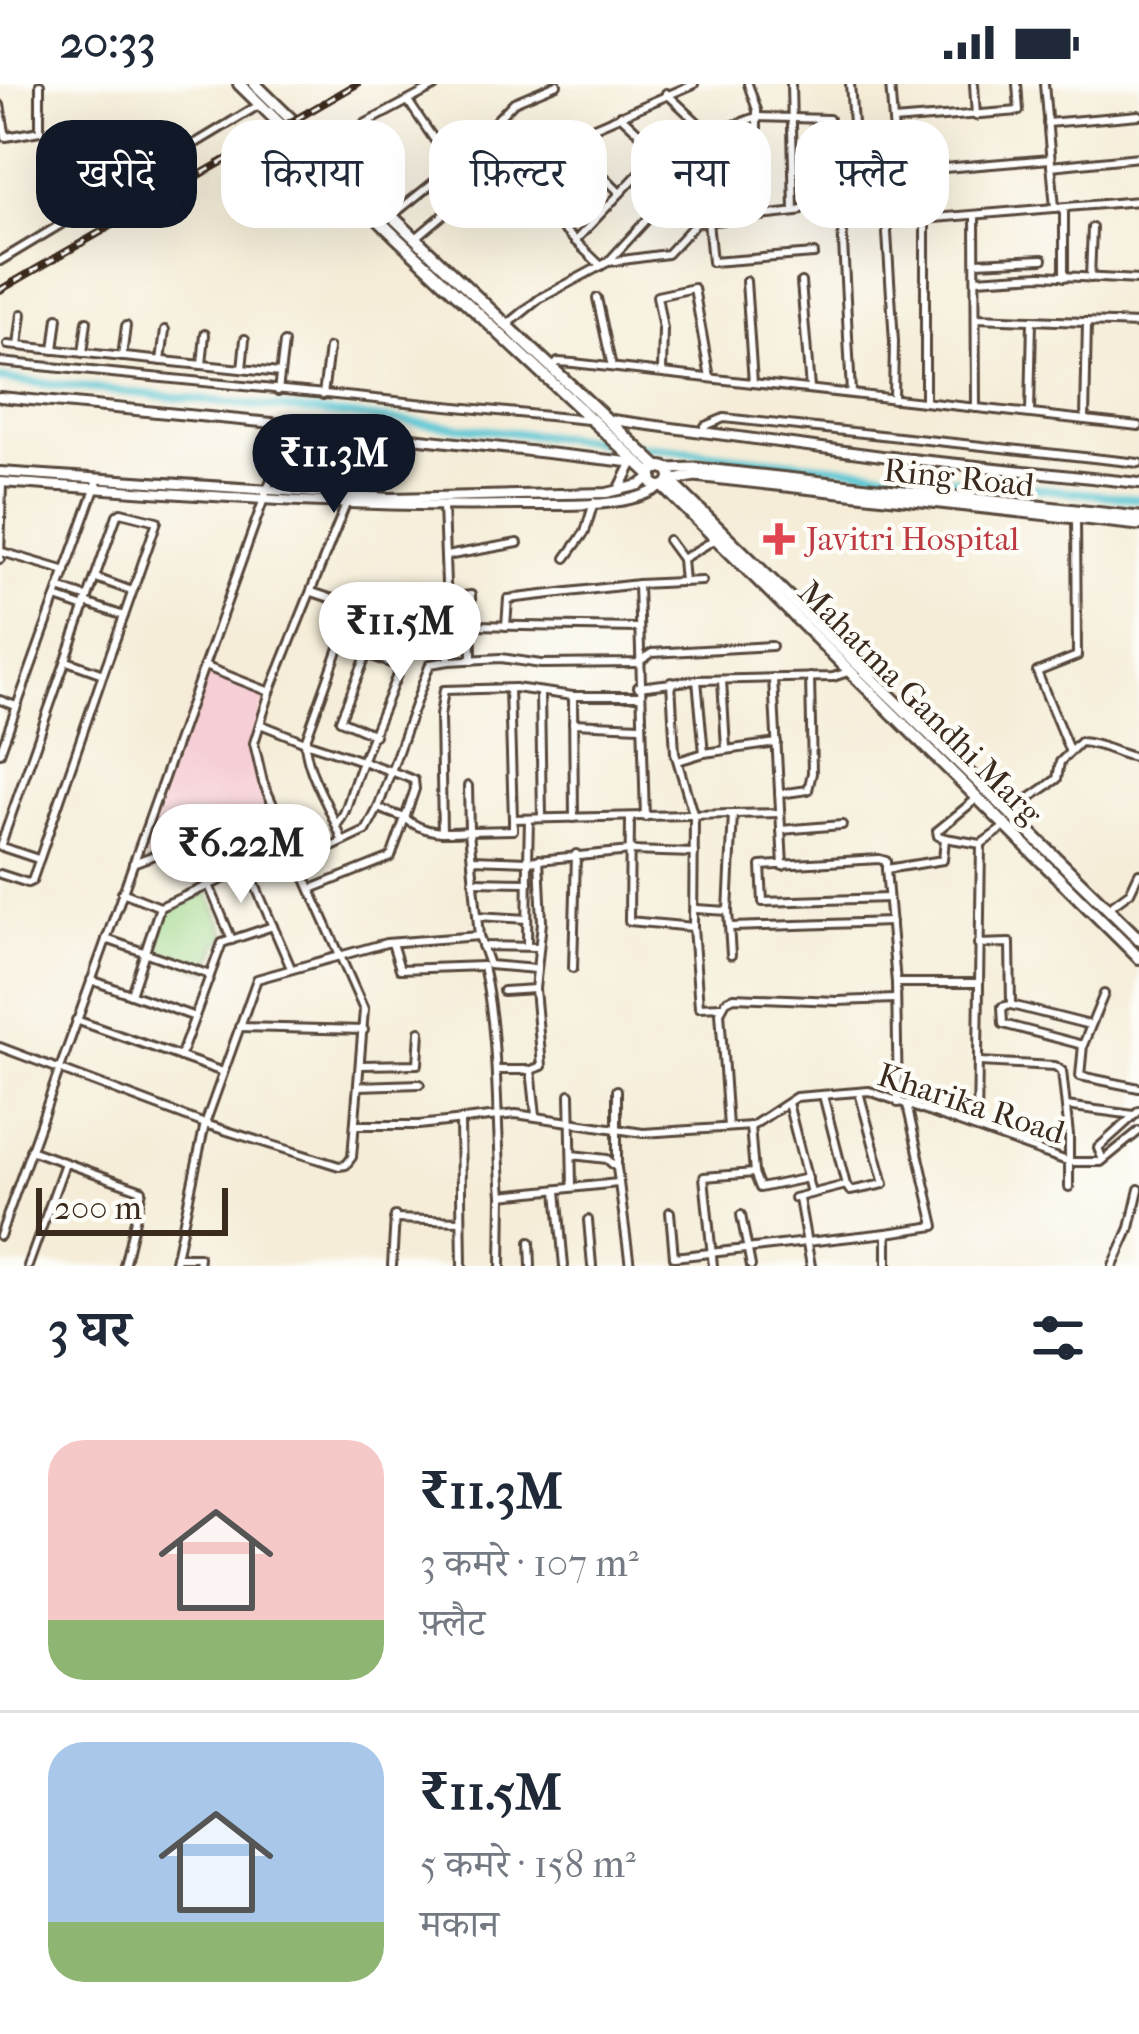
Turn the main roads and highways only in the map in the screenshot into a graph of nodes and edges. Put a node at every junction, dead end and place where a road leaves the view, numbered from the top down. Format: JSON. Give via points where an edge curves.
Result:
{"nodes":[{"id":1,"x":239,"y":84,"type":"edge"},
{"id":2,"x":255,"y":84,"type":"edge"},
{"id":3,"x":265,"y":101,"type":"junction"},
{"id":4,"x":550,"y":371,"type":"junction"},
{"id":5,"x":635,"y":458,"type":"junction"},
{"id":6,"x":662,"y":478,"type":"junction"},
{"id":7,"x":1076,"y":514,"type":"junction"},
{"id":8,"x":1139,"y":521,"type":"edge"},
{"id":9,"x":1006,"y":819,"type":"junction"},
{"id":10,"x":1139,"y":939,"type":"edge"},
{"id":11,"x":1139,"y":958,"type":"edge"}],
"edges":[{"from":1,"to":3,"type":"main road"},
{"from":2,"to":3,"type":"main road"},
{"from":3,"to":4,"type":"main road"},
{"from":3,"to":4,"type":"main road","via":[[398,239]]},
{"from":4,"to":5,"type":"main road"},
{"from":4,"to":5,"type":"main road","via":[[631,439]]},
{"from":5,"to":6,"type":"main road"},
{"from":6,"to":7,"type":"main road","name":"Ring Road"},
{"from":6,"to":7,"type":"main road","via":[[695,467]]},
{"from":6,"to":9,"type":"main road"},
{"from":6,"to":9,"type":"main road","name":"Mahatma Gandhi Marg","via":[[975,800]]},
{"from":7,"to":8,"type":"main road","name":"Ring Road"},
{"from":9,"to":10,"type":"main road"},
{"from":9,"to":11,"type":"main road","name":"Mahatma Gandhi Marg"}]}
